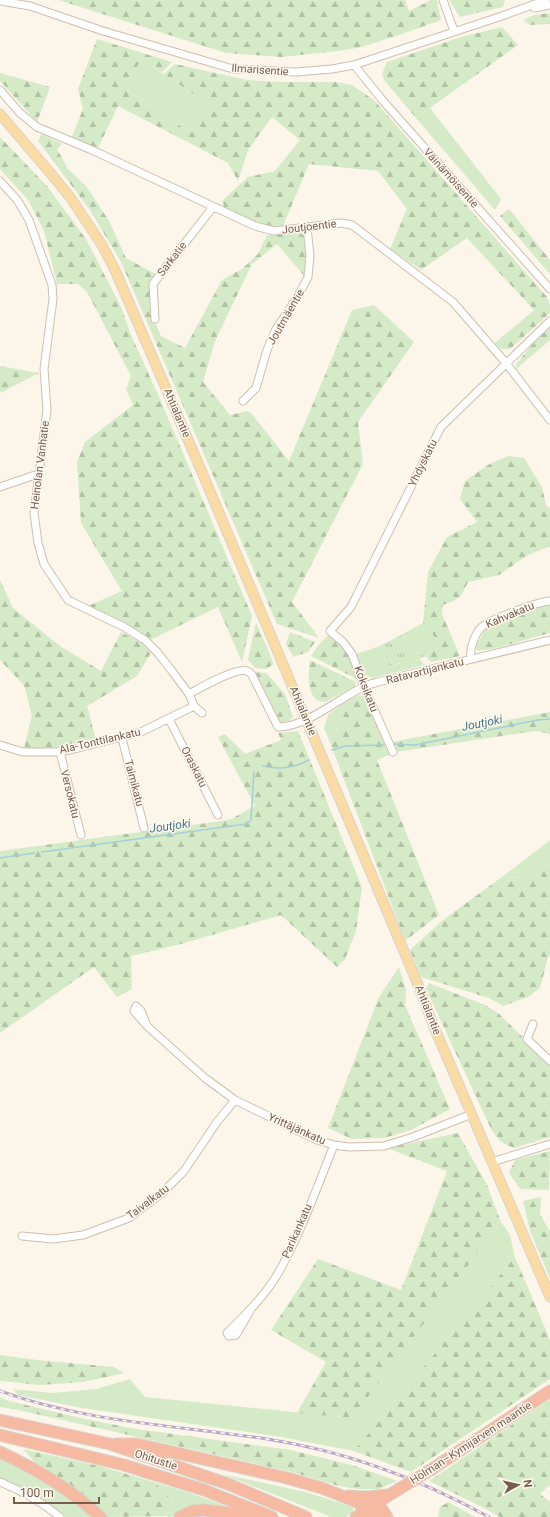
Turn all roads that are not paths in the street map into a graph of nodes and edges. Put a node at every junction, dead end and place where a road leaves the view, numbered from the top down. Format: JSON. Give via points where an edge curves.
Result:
{"nodes":[{"id":1,"x":443,"y":0,"type":"edge"},
{"id":2,"x":546,"y":0,"type":"edge"},
{"id":3,"x":0,"y":1,"type":"edge"},
{"id":4,"x":550,"y":5,"type":"edge"},
{"id":5,"x":521,"y":10,"type":"junction"},
{"id":6,"x":454,"y":32,"type":"junction"},
{"id":7,"x":354,"y":65,"type":"junction"},
{"id":8,"x":0,"y":90,"type":"edge"},
{"id":9,"x":0,"y":114,"type":"edge"},
{"id":10,"x":0,"y":122,"type":"edge"},
{"id":11,"x":24,"y":143,"type":"junction"},
{"id":12,"x":0,"y":180,"type":"edge"},
{"id":13,"x":213,"y":207,"type":"junction"},
{"id":14,"x":307,"y":228,"type":"junction"},
{"id":15,"x":550,"y":289,"type":"edge"},
{"id":16,"x":155,"y":319,"type":"dead end"},
{"id":17,"x":550,"y":320,"type":"edge"},
{"id":18,"x":506,"y":364,"type":"junction"},
{"id":19,"x":243,"y":401,"type":"dead end"},
{"id":20,"x":550,"y":420,"type":"edge"},
{"id":21,"x":38,"y":474,"type":"junction"},
{"id":22,"x":0,"y":487,"type":"edge"},
{"id":23,"x":550,"y":601,"type":"edge"},
{"id":24,"x":330,"y":631,"type":"joint"},
{"id":25,"x":550,"y":640,"type":"edge"},
{"id":26,"x":470,"y":660,"type":"junction"},
{"id":27,"x":364,"y":687,"type":"junction"},
{"id":28,"x":189,"y":694,"type":"junction"},
{"id":29,"x":194,"y":706,"type":"junction"},
{"id":30,"x":202,"y":713,"type":"dead end"},
{"id":31,"x":169,"y":719,"type":"junction"},
{"id":32,"x":307,"y":719,"type":"junction"},
{"id":33,"x":122,"y":738,"type":"junction"},
{"id":34,"x":0,"y":745,"type":"edge"},
{"id":35,"x":60,"y":752,"type":"junction"},
{"id":36,"x":392,"y":752,"type":"dead end"},
{"id":37,"x":218,"y":815,"type":"dead end"},
{"id":38,"x":144,"y":828,"type":"dead end"},
{"id":39,"x":81,"y":835,"type":"dead end"},
{"id":40,"x":533,"y":1024,"type":"dead end"},
{"id":41,"x":147,"y":1026,"type":"dead end"},
{"id":42,"x":550,"y":1061,"type":"edge"},
{"id":43,"x":235,"y":1100,"type":"junction"},
{"id":44,"x":472,"y":1114,"type":"junction"},
{"id":45,"x":550,"y":1144,"type":"edge"},
{"id":46,"x":334,"y":1145,"type":"junction"},
{"id":47,"x":492,"y":1162,"type":"junction"},
{"id":48,"x":22,"y":1236,"type":"dead end"},
{"id":49,"x":550,"y":1297,"type":"edge"},
{"id":50,"x":250,"y":1311,"type":"dead end"},
{"id":51,"x":550,"y":1391,"type":"edge"},
{"id":52,"x":0,"y":1420,"type":"edge"},
{"id":53,"x":0,"y":1435,"type":"edge"},
{"id":54,"x":110,"y":1444,"type":"junction"},
{"id":55,"x":0,"y":1452,"type":"edge"},
{"id":56,"x":0,"y":1482,"type":"edge"},
{"id":57,"x":395,"y":1492,"type":"junction"},
{"id":58,"x":342,"y":1496,"type":"junction"},
{"id":59,"x":380,"y":1506,"type":"junction"},
{"id":60,"x":369,"y":1514,"type":"edge"},
{"id":61,"x":269,"y":1515,"type":"edge"},
{"id":62,"x":60,"y":1517,"type":"edge"},
{"id":63,"x":100,"y":1517,"type":"edge"},
{"id":64,"x":180,"y":1517,"type":"edge"},
{"id":65,"x":306,"y":1517,"type":"edge"},
{"id":66,"x":356,"y":1517,"type":"edge"},
{"id":67,"x":387,"y":1517,"type":"edge"}],
"edges":[{"from":1,"to":6,"type":"street"},
{"from":2,"to":5,"type":"street","name":"Ilmarisentie"},
{"from":3,"to":7,"type":"street","name":"Ilmarisentie","via":[[30,6],[103,31],[233,69],[296,72]]},
{"from":4,"to":5,"type":"street","name":"Ilmarisentie"},
{"from":5,"to":6,"type":"street","name":"Ilmarisentie"},
{"from":6,"to":7,"type":"street","name":"Ilmarisentie"},
{"from":7,"to":15,"type":"street","name":"Väinämöisentie"},
{"from":8,"to":13,"type":"street","name":"Joutjoentie","via":[[20,113],[37,127]]},
{"from":9,"to":11,"type":"main road","name":"Ahtialantie"},
{"from":10,"to":11,"type":"main road","name":"Ahtialantie"},
{"from":11,"to":32,"type":"main road","name":"Ahtialantie","via":[[70,197],[102,245],[115,270]]},
{"from":12,"to":21,"type":"street","name":"Heinolan Vanhatie","via":[[18,201],[28,220],[52,285],[53,299],[44,369],[47,410]]},
{"from":13,"to":14,"type":"street","name":"Joutjoentie","via":[[255,226],[274,231]]},
{"from":13,"to":16,"type":"street","name":"Sarkatie","via":[[153,284]]},
{"from":14,"to":18,"type":"street","name":"Joutjoentie","via":[[341,223],[352,225],[453,302]]},
{"from":14,"to":19,"type":"street","name":"Joutmäentie","via":[[310,255],[308,277],[276,329],[256,388]]},
{"from":17,"to":18,"type":"street","name":"Yhdyskatu"},
{"from":18,"to":20,"type":"street","name":"Joutjoentie"},
{"from":18,"to":24,"type":"street","name":"Yhdyskatu","via":[[441,427],[351,607]]},
{"from":21,"to":22,"type":"street"},
{"from":21,"to":28,"type":"street","name":"Heinolan Vanhatie","via":[[34,513],[38,543],[44,564],[68,600],[145,640]]},
{"from":23,"to":26,"type":"street","name":"Kahvakatu","via":[[526,607],[482,627],[469,652]]},
{"from":24,"to":27,"type":"street","name":"Koksikatu","via":[[352,654]]},
{"from":25,"to":26,"type":"street","name":"Ratavartijankatu"},
{"from":26,"to":27,"type":"street","name":"Ratavartijankatu"},
{"from":27,"to":32,"type":"street","name":"Ratavartijankatu"},
{"from":27,"to":36,"type":"street","name":"Koksikatu"},
{"from":28,"to":29,"type":"street","name":"Heinolan Vanhatie"},
{"from":28,"to":32,"type":"street","name":"Ratavartijankatu","via":[[229,674],[247,671],[252,675],[278,728],[298,724]]},
{"from":29,"to":30,"type":"street","name":"Heinolan Vanhatie"},
{"from":29,"to":31,"type":"street","name":"Ala-Tonttilankatu"},
{"from":31,"to":33,"type":"street","name":"Ala-Tonttilankatu"},
{"from":31,"to":37,"type":"street","name":"Oraskatu"},
{"from":32,"to":44,"type":"main road","name":"Ahtialantie"},
{"from":33,"to":35,"type":"street","name":"Ala-Tonttilankatu"},
{"from":33,"to":38,"type":"street","name":"Taimikatu"},
{"from":34,"to":35,"type":"street","name":"Ala-Tonttilankatu","via":[[23,752]]},
{"from":35,"to":39,"type":"street","name":"Versokatu"},
{"from":40,"to":42,"type":"street","via":[[527,1039]]},
{"from":41,"to":43,"type":"street","name":"Yrittäjänkatu","via":[[205,1078]]},
{"from":43,"to":46,"type":"street","name":"Yrittäjänkatu","via":[[304,1135]]},
{"from":43,"to":48,"type":"street","name":"Taivalkatu","via":[[184,1171],[162,1193],[129,1218],[83,1235],[53,1239]]},
{"from":44,"to":46,"type":"street","name":"Yrittäjänkatu","via":[[384,1146]]},
{"from":44,"to":47,"type":"main road","name":"Ahtialantie"},
{"from":45,"to":47,"type":"street"},
{"from":46,"to":50,"type":"street","name":"Parikankatu","via":[[277,1275]]},
{"from":47,"to":49,"type":"main road","name":"Ahtialantie"},
{"from":51,"to":57,"type":"highway","name":"Holman–Kymijärven maantie","bridge":true},
{"from":52,"to":54,"type":"highway","name":"Ohitustie"},
{"from":53,"to":61,"type":"highway","name":"Ohitustie","via":[[131,1467],[204,1490]]},
{"from":54,"to":58,"type":"highway","via":[[137,1444],[200,1457],[287,1478]]},
{"from":54,"to":65,"type":"highway","name":"Ohitustie","via":[[228,1484]]},
{"from":55,"to":63,"type":"highway","via":[[67,1490]]},
{"from":56,"to":62,"type":"street","via":[[37,1500]]},
{"from":57,"to":58,"type":"highway","via":[[368,1497]]},
{"from":57,"to":59,"type":"highway","name":"Holman–Kymijärven maantie"},
{"from":57,"to":60,"type":"highway","name":"Holman–Kymijärven maantie"},
{"from":58,"to":60,"type":"highway","via":[[357,1502]]},
{"from":59,"to":60,"type":"highway","name":"Holman–Kymijärven maantie"},
{"from":59,"to":67,"type":"highway"},
{"from":60,"to":66,"type":"highway","name":"Holman–Kymijärven maantie"},
{"from":61,"to":64,"type":"highway","via":[[243,1516],[204,1510],[193,1511]]}]}
